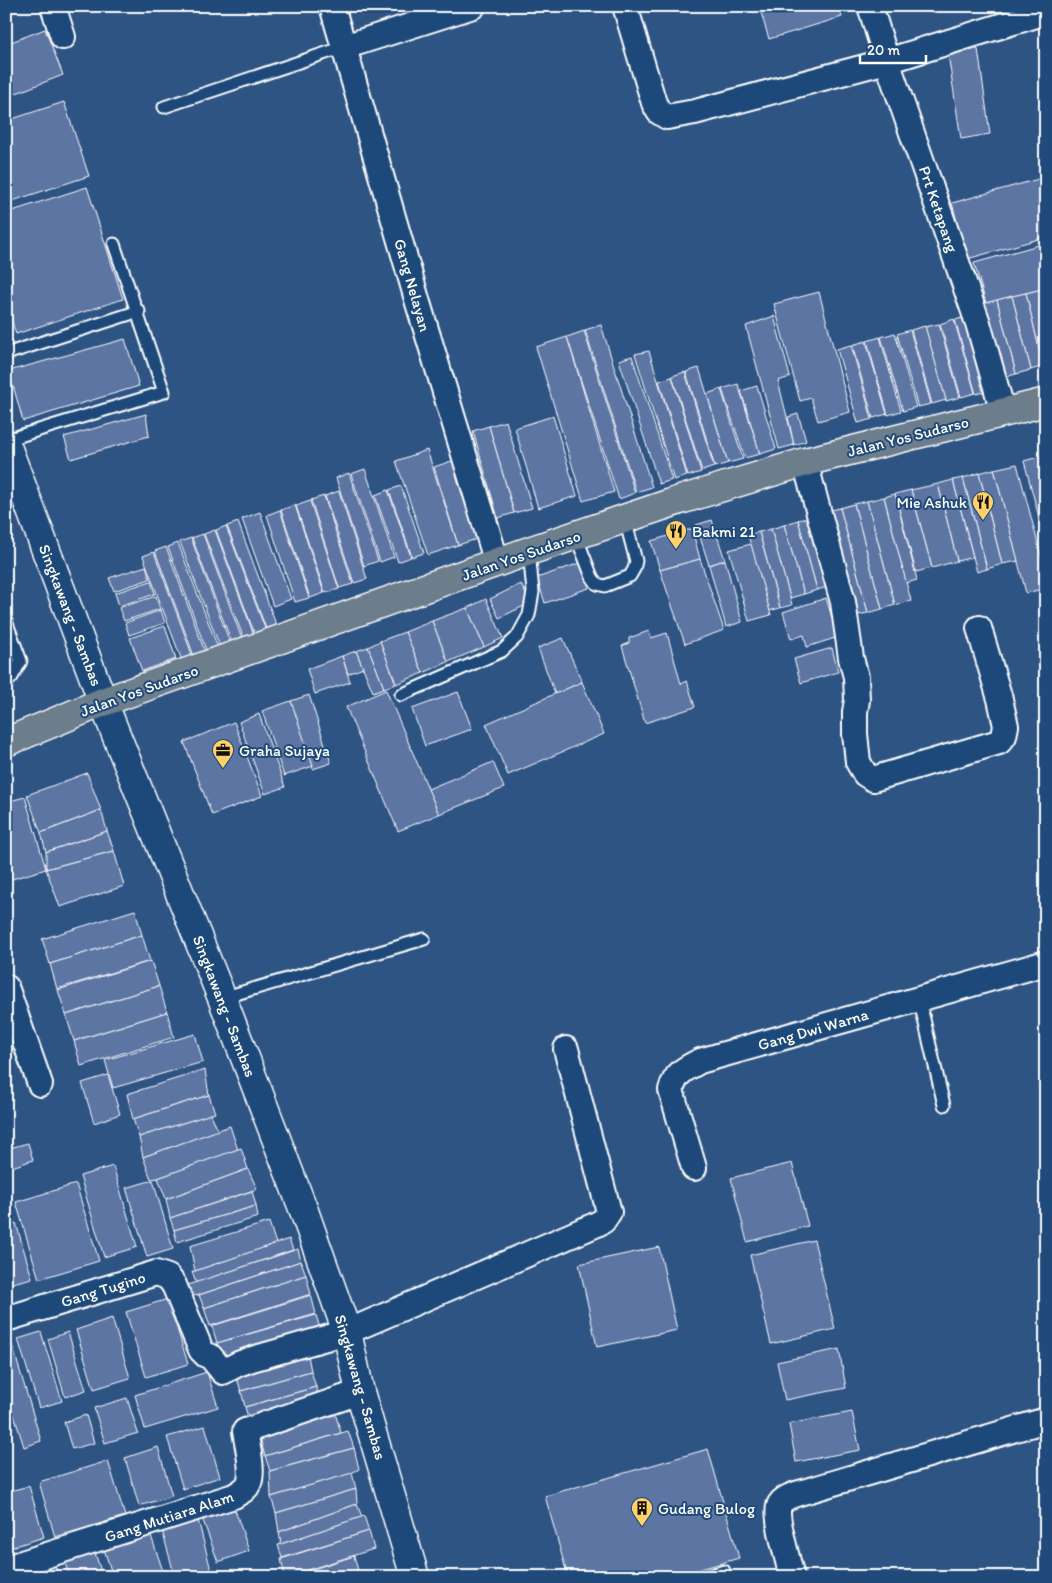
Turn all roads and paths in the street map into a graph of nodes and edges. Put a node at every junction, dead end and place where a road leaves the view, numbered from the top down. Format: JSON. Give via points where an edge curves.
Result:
{"nodes":[{"id":1,"x":53,"y":6,"type":"edge"},
{"id":2,"x":332,"y":6,"type":"edge"},
{"id":3,"x":473,"y":6,"type":"edge"},
{"id":4,"x":625,"y":6,"type":"edge"},
{"id":5,"x":870,"y":6,"type":"edge"},
{"id":6,"x":1046,"y":12,"type":"edge"},
{"id":7,"x":63,"y":37,"type":"dead end"},
{"id":8,"x":344,"y":47,"type":"junction"},
{"id":9,"x":887,"y":61,"type":"junction"},
{"id":10,"x":164,"y":107,"type":"dead end"},
{"id":11,"x":114,"y":244,"type":"dead end"},
{"id":12,"x":138,"y":311,"type":"junction"},
{"id":13,"x":6,"y":354,"type":"edge"},
{"id":14,"x":1046,"y":402,"type":"edge"},
{"id":15,"x":1003,"y":412,"type":"junction"},
{"id":16,"x":7,"y":445,"type":"edge"},
{"id":17,"x":805,"y":462,"type":"junction"},
{"id":18,"x":625,"y":518,"type":"junction"},
{"id":19,"x":576,"y":536,"type":"junction"},
{"id":20,"x":529,"y":551,"type":"junction"},
{"id":21,"x":497,"y":563,"type":"junction"},
{"id":22,"x":6,"y":621,"type":"edge"},
{"id":23,"x":979,"y":628,"type":"dead end"},
{"id":24,"x":6,"y":684,"type":"edge"},
{"id":25,"x":401,"y":695,"type":"dead end"},
{"id":26,"x":103,"y":702,"type":"junction"},
{"id":27,"x":6,"y":742,"type":"edge"},
{"id":28,"x":424,"y":939,"type":"dead end"},
{"id":29,"x":1046,"y":962,"type":"edge"},
{"id":30,"x":6,"y":987,"type":"edge"},
{"id":31,"x":222,"y":998,"type":"junction"},
{"id":32,"x":919,"y":998,"type":"junction"},
{"id":33,"x":566,"y":1049,"type":"dead end"},
{"id":34,"x":40,"y":1084,"type":"dead end"},
{"id":35,"x":944,"y":1105,"type":"dead end"},
{"id":36,"x":694,"y":1168,"type":"dead end"},
{"id":37,"x":6,"y":1319,"type":"edge"},
{"id":38,"x":347,"y":1332,"type":"junction"},
{"id":39,"x":360,"y":1392,"type":"junction"},
{"id":40,"x":1046,"y":1420,"type":"edge"},
{"id":41,"x":6,"y":1568,"type":"edge"},
{"id":42,"x":724,"y":1571,"type":"dead end"},
{"id":43,"x":415,"y":1577,"type":"edge"},
{"id":44,"x":705,"y":1577,"type":"edge"},
{"id":45,"x":792,"y":1577,"type":"edge"}],
"edges":[{"from":1,"to":7,"type":"street"},
{"from":2,"to":8,"type":"street","name":"Gang Nelayan"},
{"from":3,"to":8,"type":"street"},
{"from":4,"to":9,"type":"street","via":[[654,103],[667,117]]},
{"from":5,"to":9,"type":"street","name":"Prt Ketapang"},
{"from":6,"to":9,"type":"street"},
{"from":8,"to":10,"type":"lane"},
{"from":8,"to":21,"type":"street","name":"Gang Nelayan"},
{"from":9,"to":15,"type":"street","name":"Prt Ketapang","via":[[978,323]]},
{"from":11,"to":12,"type":"lane"},
{"from":12,"to":13,"type":"lane"},
{"from":12,"to":16,"type":"lane","via":[[164,392]]},
{"from":14,"to":15,"type":"main road","name":"Jalan Yos Sudarso"},
{"from":15,"to":17,"type":"main road","name":"Jalan Yos Sudarso"},
{"from":16,"to":26,"type":"street","name":"Singkawang - Sambas","via":[[19,492]]},
{"from":17,"to":18,"type":"main road","name":"Jalan Yos Sudarso"},
{"from":17,"to":23,"type":"street","via":[[843,602],[856,677],[854,734],[858,762],[865,774],[873,779],[999,742],[1004,736],[1006,726],[1000,699]]},
{"from":18,"to":19,"type":"main road","name":"Jalan Yos Sudarso"},
{"from":18,"to":19,"type":"lane","via":[[636,561],[634,570],[630,576],[605,586],[597,584],[592,577]]},
{"from":19,"to":20,"type":"main road","name":"Jalan Yos Sudarso"},
{"from":20,"to":21,"type":"main road","name":"Jalan Yos Sudarso"},
{"from":20,"to":25,"type":"lane","via":[[532,592],[529,615],[517,637],[502,651]]},
{"from":21,"to":26,"type":"main road","name":"Jalan Yos Sudarso"},
{"from":22,"to":24,"type":"lane","via":[[20,661]]},
{"from":26,"to":27,"type":"main road","name":"Jalan Yos Sudarso"},
{"from":26,"to":31,"type":"street","name":"Singkawang - Sambas"},
{"from":28,"to":31,"type":"lane"},
{"from":29,"to":32,"type":"street","name":"Gang Dwi Warna"},
{"from":30,"to":34,"type":"street"},
{"from":31,"to":38,"type":"street","name":"Singkawang - Sambas"},
{"from":32,"to":35,"type":"lane"},
{"from":32,"to":36,"type":"street","name":"Gang Dwi Warna","via":[[700,1061],[682,1070],[671,1090]]},
{"from":33,"to":38,"type":"street","via":[[609,1212],[603,1221]]},
{"from":37,"to":38,"type":"street","name":"Gang Tugino","via":[[156,1273],[168,1277],[174,1285],[201,1350],[223,1372],[252,1359]]},
{"from":38,"to":39,"type":"street","name":"Singkawang - Sambas"},
{"from":39,"to":41,"type":"street","name":"Gang Mutiara Alam","via":[[245,1431],[249,1483],[234,1496]]},
{"from":39,"to":43,"type":"street","name":"Singkawang - Sambas"},
{"from":40,"to":45,"type":"street","via":[[784,1500],[779,1506],[778,1516]]},
{"from":42,"to":44,"type":"lane"}]}
